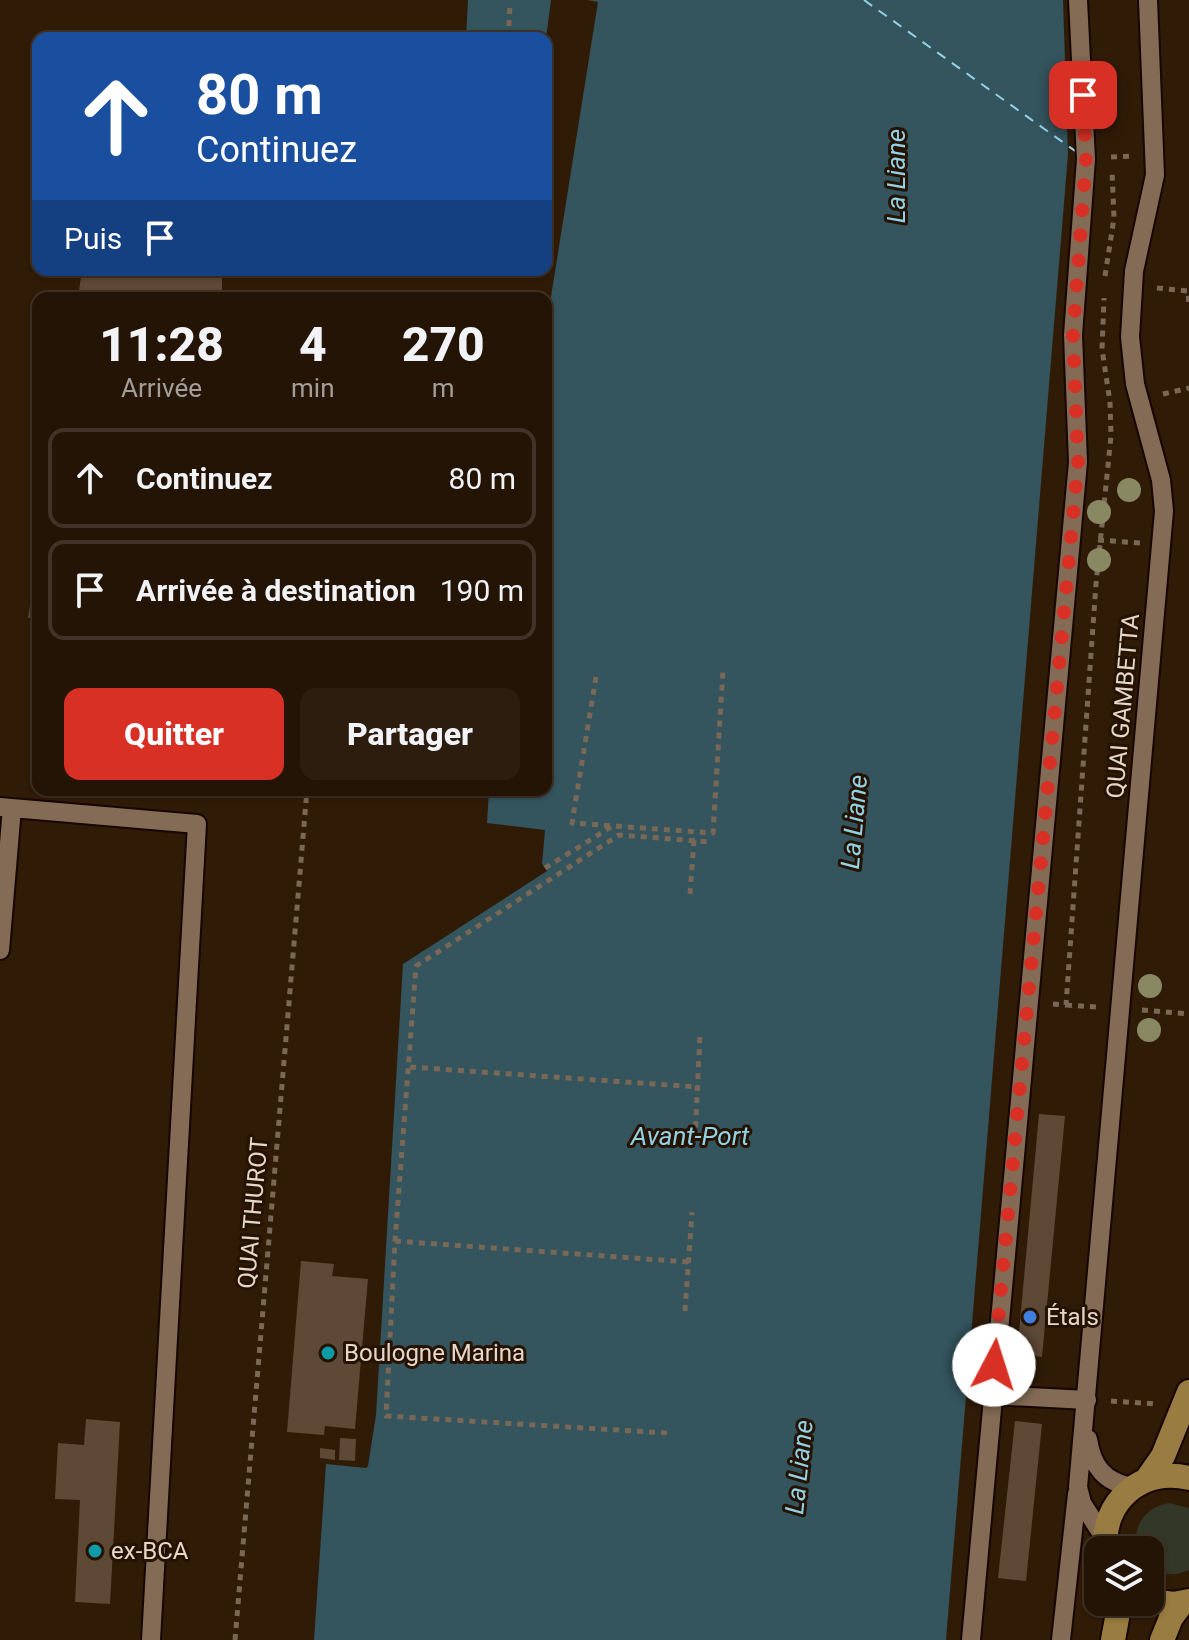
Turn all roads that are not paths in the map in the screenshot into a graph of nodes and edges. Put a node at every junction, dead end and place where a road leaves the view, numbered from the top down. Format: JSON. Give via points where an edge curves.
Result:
{"nodes":[{"id":1,"x":1078,"y":0,"type":"edge"},
{"id":2,"x":1148,"y":0,"type":"edge"},
{"id":3,"x":6,"y":808,"type":"edge"},
{"id":4,"x":0,"y":950,"type":"edge"},
{"id":5,"x":991,"y":1395,"type":"junction"},
{"id":6,"x":1087,"y":1400,"type":"junction"},
{"id":7,"x":1186,"y":1401,"type":"edge"},
{"id":8,"x":1086,"y":1420,"type":"junction"},
{"id":9,"x":1189,"y":1478,"type":"edge"},
{"id":10,"x":1139,"y":1483,"type":"junction"},
{"id":11,"x":1078,"y":1487,"type":"junction"},
{"id":12,"x":1101,"y":1536,"type":"edge"},
{"id":13,"x":1107,"y":1536,"type":"edge"},
{"id":14,"x":1164,"y":1601,"type":"edge"},
{"id":15,"x":1185,"y":1602,"type":"edge"},
{"id":16,"x":1117,"y":1616,"type":"edge"},
{"id":17,"x":151,"y":1640,"type":"edge"},
{"id":18,"x":971,"y":1640,"type":"edge"},
{"id":19,"x":1061,"y":1640,"type":"edge"},
{"id":20,"x":1113,"y":1640,"type":"edge"},
{"id":21,"x":1162,"y":1640,"type":"edge"}],
"edges":[{"from":1,"to":5,"type":"lane","via":[[1086,159],[1073,335],[1078,462]]},
{"from":2,"to":6,"type":"lane","name":"QUAI GAMBETTA","via":[[1155,154],[1132,285],[1130,337],[1135,384],[1164,496]]},
{"from":3,"to":4,"type":"lane"},
{"from":3,"to":17,"type":"lane","via":[[197,824]]},
{"from":5,"to":6,"type":"lane"},
{"from":5,"to":18,"type":"lane"},
{"from":6,"to":8,"type":"lane","name":"QUAI GAMBETTA"},
{"from":7,"to":10,"type":"main road","via":[[1163,1456]]},
{"from":8,"to":10,"type":"lane","via":[[1096,1466],[1110,1480]]},
{"from":8,"to":11,"type":"lane"},
{"from":9,"to":10,"type":"main road","via":[[1172,1475]]},
{"from":10,"to":13,"type":"main road","via":[[1112,1510]]},
{"from":11,"to":12,"type":"lane"},
{"from":11,"to":19,"type":"lane"},
{"from":14,"to":15,"type":"main road"},
{"from":15,"to":21,"type":"main road"},
{"from":16,"to":20,"type":"main road"}]}
